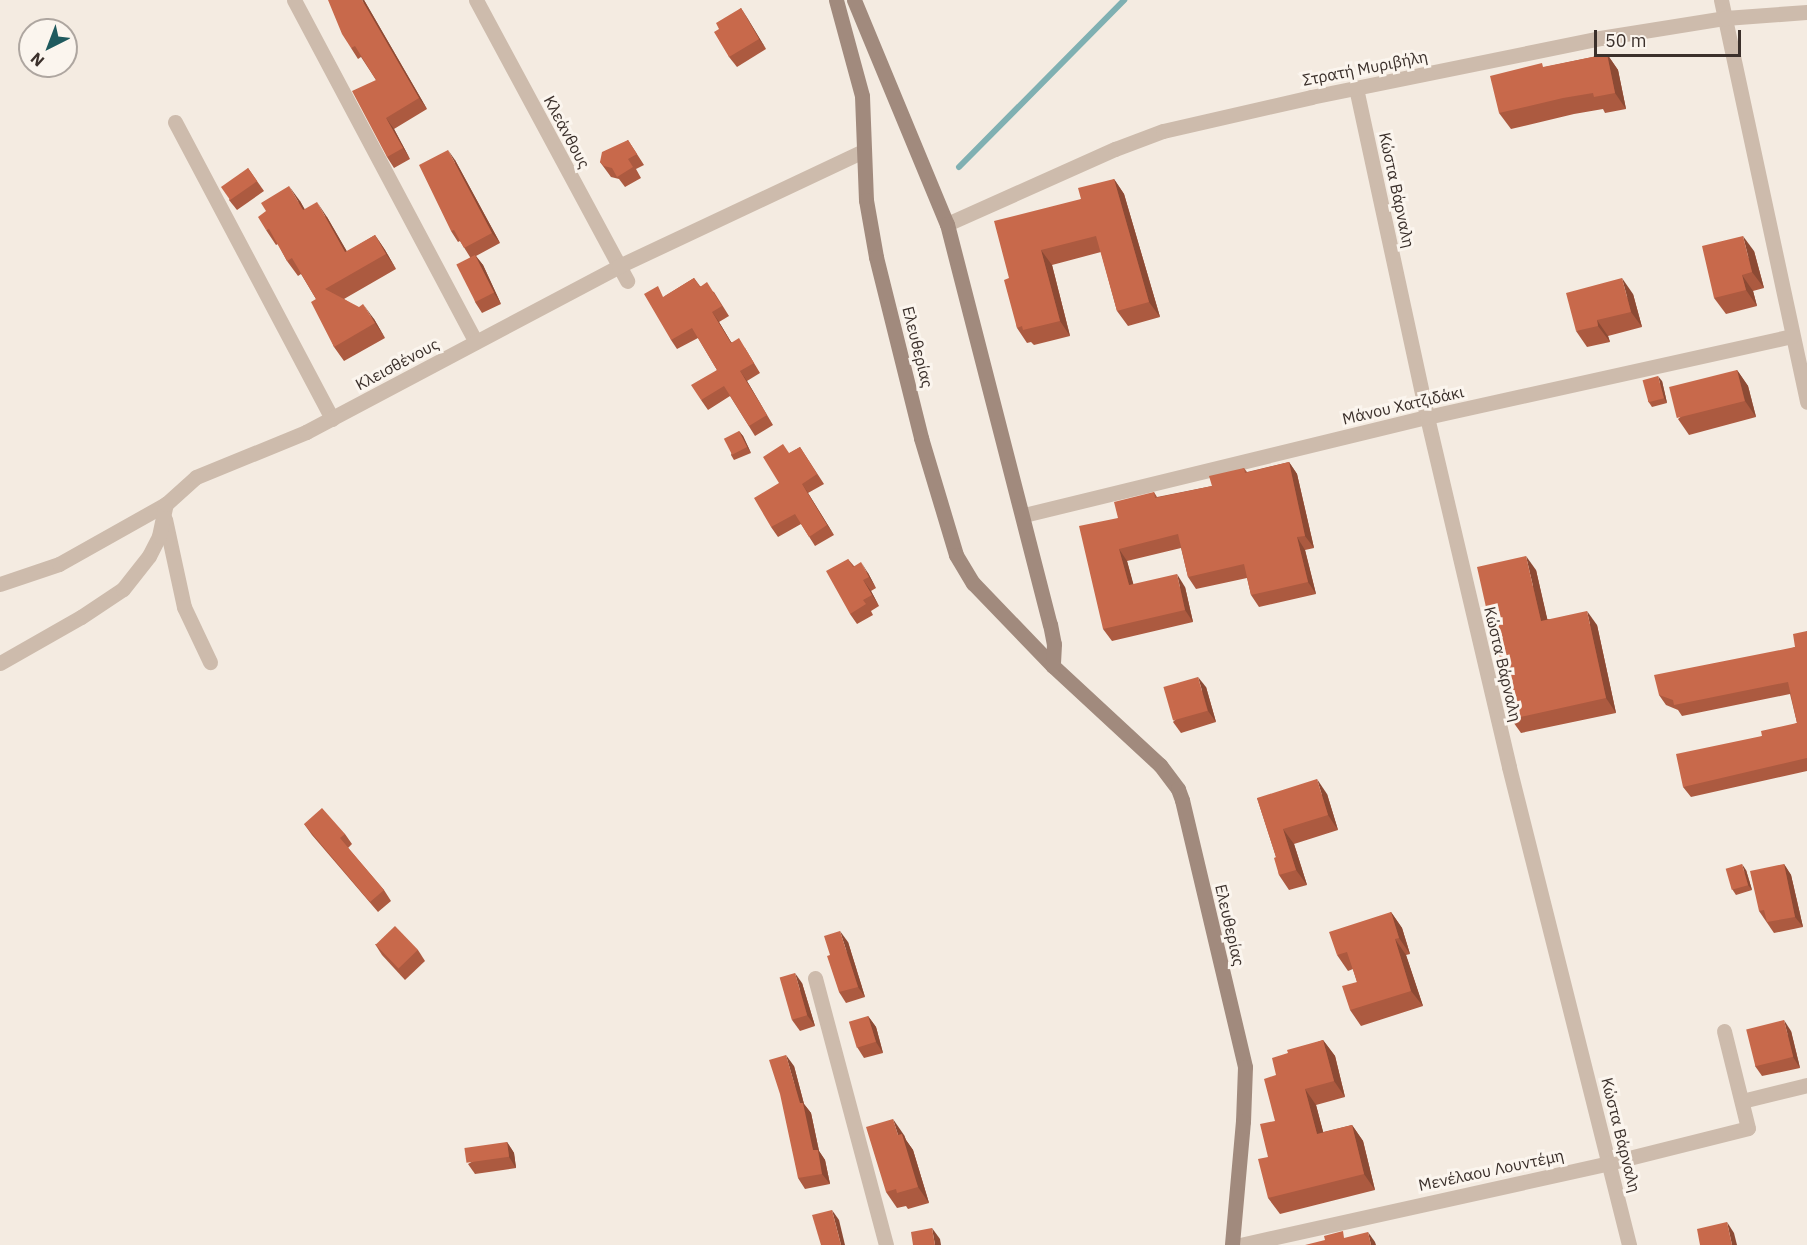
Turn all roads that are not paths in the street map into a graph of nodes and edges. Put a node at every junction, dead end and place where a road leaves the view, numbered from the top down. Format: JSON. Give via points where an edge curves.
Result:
{"nodes":[{"id":1,"x":294,"y":0,"type":"edge"},
{"id":2,"x":476,"y":0,"type":"edge"},
{"id":3,"x":836,"y":0,"type":"edge"},
{"id":4,"x":854,"y":0,"type":"edge"},
{"id":5,"x":1721,"y":0,"type":"edge"},
{"id":6,"x":1807,"y":12,"type":"edge"},
{"id":7,"x":1725,"y":18,"type":"junction"},
{"id":8,"x":1356,"y":88,"type":"junction"},
{"id":9,"x":175,"y":122,"type":"dead end"},
{"id":10,"x":863,"y":151,"type":"junction"},
{"id":11,"x":947,"y":224,"type":"junction"},
{"id":12,"x":619,"y":266,"type":"junction"},
{"id":13,"x":627,"y":281,"type":"dead end"},
{"id":14,"x":1792,"y":336,"type":"junction"},
{"id":15,"x":476,"y":342,"type":"junction"},
{"id":16,"x":1807,"y":402,"type":"edge"},
{"id":17,"x":1426,"y":417,"type":"junction"},
{"id":18,"x":332,"y":418,"type":"junction"},
{"id":19,"x":165,"y":509,"type":"junction"},
{"id":20,"x":1024,"y":515,"type":"junction"},
{"id":21,"x":0,"y":584,"type":"edge"},
{"id":22,"x":210,"y":662,"type":"dead end"},
{"id":23,"x":0,"y":663,"type":"edge"},
{"id":24,"x":1053,"y":666,"type":"junction"},
{"id":25,"x":815,"y":978,"type":"dead end"},
{"id":26,"x":1724,"y":1031,"type":"dead end"},
{"id":27,"x":1807,"y":1085,"type":"edge"},
{"id":28,"x":1742,"y":1101,"type":"junction"},
{"id":29,"x":1609,"y":1163,"type":"junction"},
{"id":30,"x":886,"y":1245,"type":"edge"},
{"id":31,"x":1232,"y":1245,"type":"edge"},
{"id":32,"x":1240,"y":1245,"type":"edge"},
{"id":33,"x":1629,"y":1245,"type":"edge"}],
"edges":[{"from":1,"to":15,"type":"street"},
{"from":2,"to":12,"type":"street","name":"Κλεάνθους"},
{"from":3,"to":10,"type":"street","name":"Ελευθερίας","via":[[862,96]]},
{"from":4,"to":11,"type":"street"},
{"from":5,"to":7,"type":"street"},
{"from":6,"to":7,"type":"street","name":"Στρατή Μυριβήλη"},
{"from":7,"to":8,"type":"street","name":"Στρατή Μυριβήλη","via":[[1600,38]]},
{"from":7,"to":14,"type":"street"},
{"from":8,"to":11,"type":"street","name":"Στρατή Μυριβήλη","via":[[1163,131]]},
{"from":8,"to":17,"type":"street","name":"Κώστα Βάρναλη"},
{"from":9,"to":18,"type":"street"},
{"from":10,"to":12,"type":"street","name":"Κλεισθένους"},
{"from":10,"to":24,"type":"street","name":"Ελευθερίας","via":[[866,201],[876,257],[921,438],[956,555],[973,583]]},
{"from":11,"to":20,"type":"street"},
{"from":12,"to":13,"type":"street","name":"Κλεάνθους"},
{"from":12,"to":15,"type":"street","name":"Κλεισθένους"},
{"from":14,"to":16,"type":"street"},
{"from":14,"to":17,"type":"street","name":"Μάνου Χατζιδάκι"},
{"from":15,"to":18,"type":"street","name":"Κλεισθένους"},
{"from":17,"to":20,"type":"street","name":"Μάνου Χατζιδάκι"},
{"from":17,"to":29,"type":"street","name":"Κώστα Βάρναλη"},
{"from":18,"to":19,"type":"street","name":"Κλεισθένους","via":[[196,477]]},
{"from":19,"to":21,"type":"street","name":"Κλεισθένους","via":[[59,564]]},
{"from":19,"to":22,"type":"street","via":[[184,607]]},
{"from":19,"to":23,"type":"street","via":[[159,536],[149,556],[123,589],[81,618]]},
{"from":20,"to":24,"type":"street","via":[[1050,624]]},
{"from":24,"to":31,"type":"street","name":"Ελευθερίας","via":[[1160,765],[1182,800],[1245,1067]]},
{"from":25,"to":30,"type":"street"},
{"from":26,"to":28,"type":"street"},
{"from":27,"to":28,"type":"street"},
{"from":28,"to":29,"type":"street","name":"Μενέλαου Λουντέμη","via":[[1748,1128]]},
{"from":29,"to":32,"type":"street","name":"Μενέλαου Λουντέμη"},
{"from":29,"to":33,"type":"street","name":"Κώστα Βάρναλη"}]}
